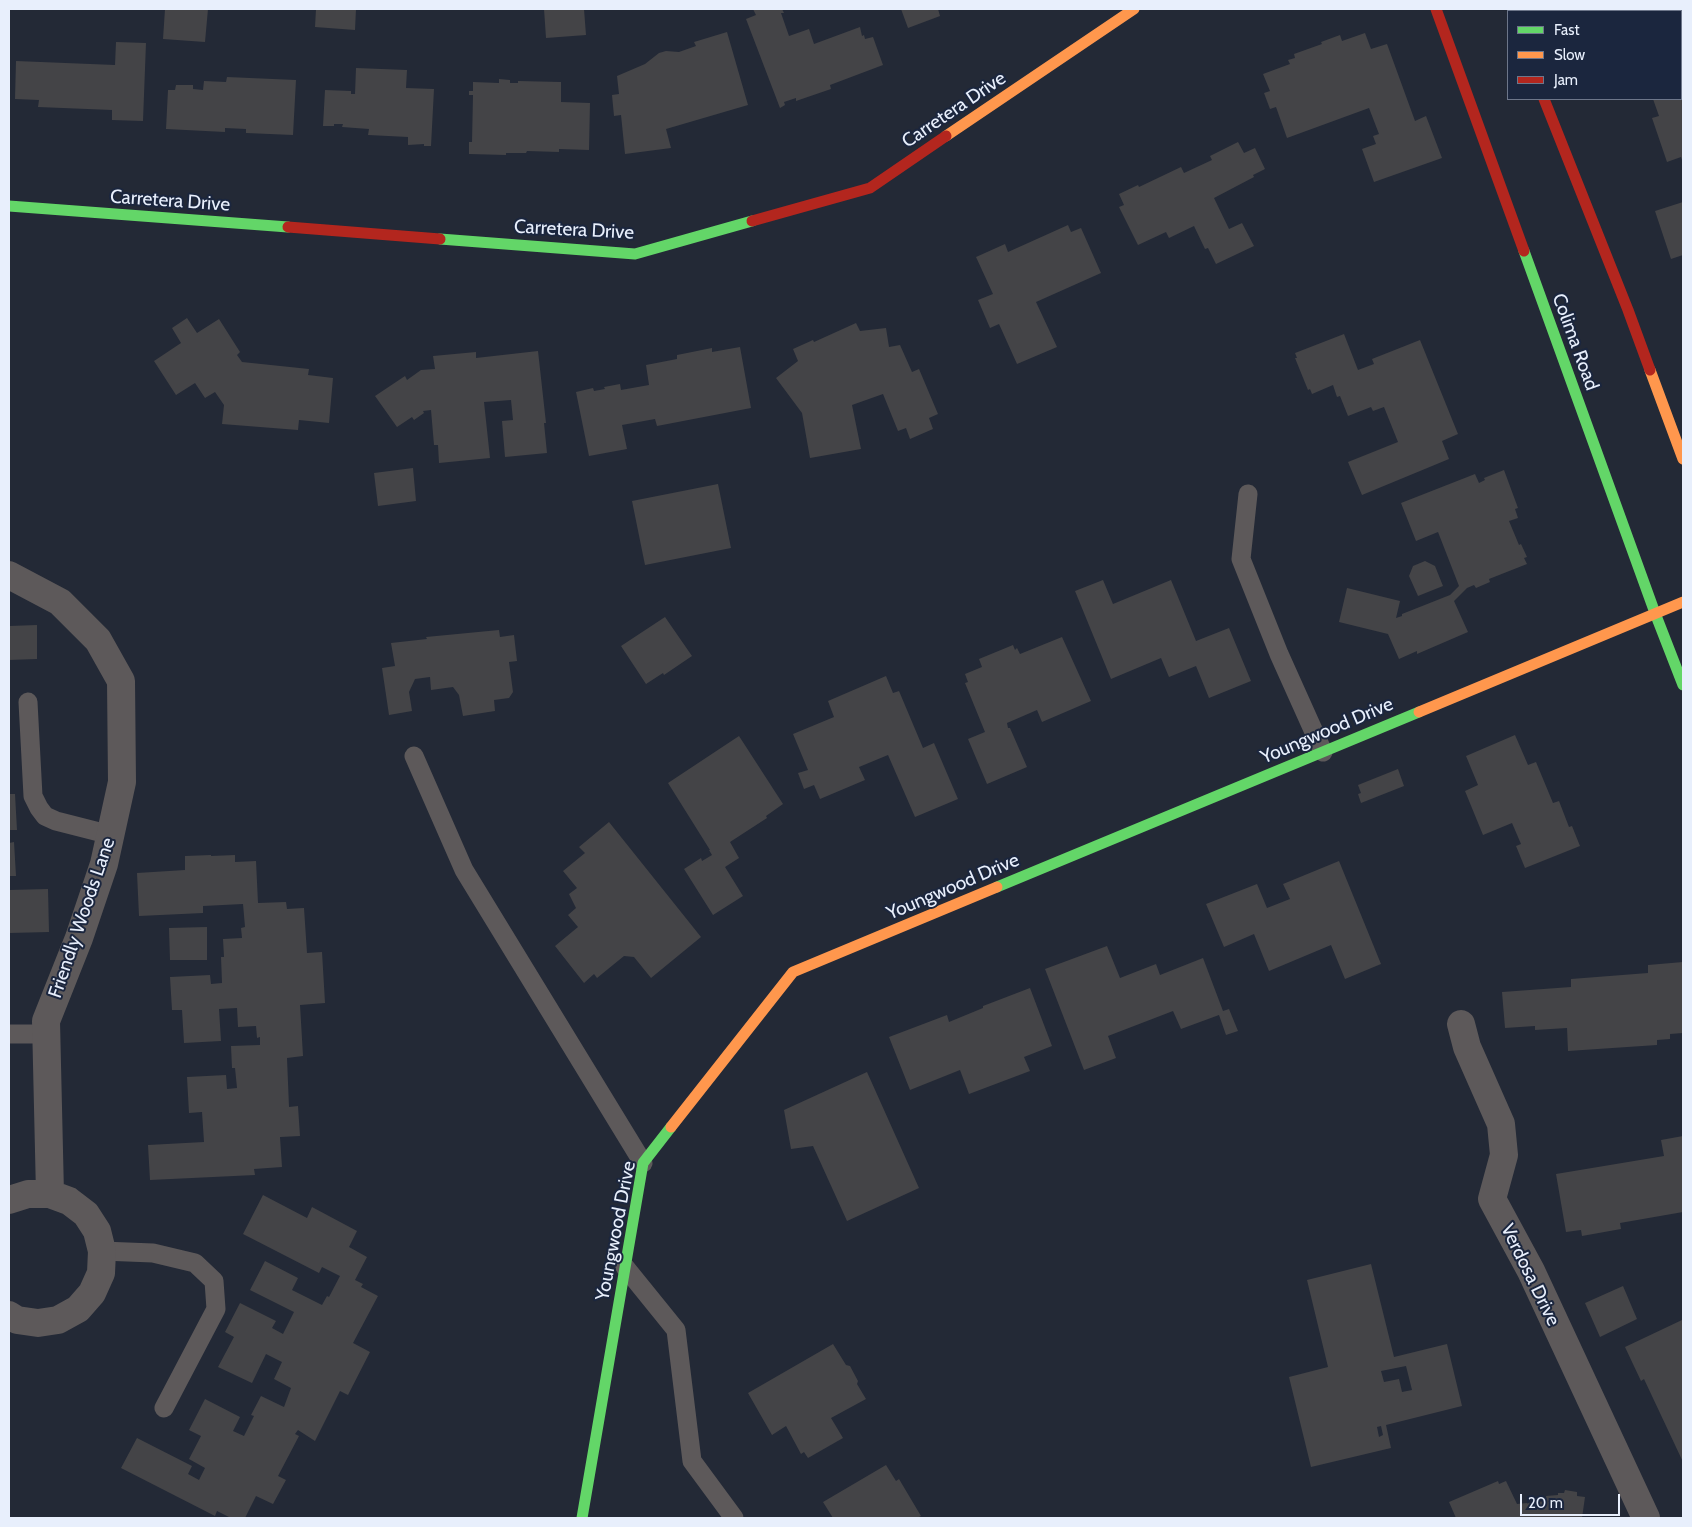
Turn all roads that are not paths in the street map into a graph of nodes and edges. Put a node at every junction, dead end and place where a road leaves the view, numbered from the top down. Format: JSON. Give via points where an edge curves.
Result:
{"nodes":[{"id":1,"x":1134,"y":9,"type":"edge"},
{"id":2,"x":1436,"y":9,"type":"edge"},
{"id":3,"x":1544,"y":100,"type":"edge"},
{"id":4,"x":9,"y":206,"type":"edge"},
{"id":5,"x":1683,"y":459,"type":"edge"},
{"id":6,"x":1248,"y":494,"type":"dead end"},
{"id":7,"x":9,"y":575,"type":"edge"},
{"id":8,"x":1683,"y":602,"type":"edge"},
{"id":9,"x":1655,"y":613,"type":"junction"},
{"id":10,"x":1683,"y":685,"type":"edge"},
{"id":11,"x":28,"y":702,"type":"dead end"},
{"id":12,"x":1323,"y":752,"type":"junction"},
{"id":13,"x":414,"y":756,"type":"dead end"},
{"id":14,"x":111,"y":835,"type":"junction"},
{"id":15,"x":1461,"y":1024,"type":"dead end"},
{"id":16,"x":9,"y":1034,"type":"edge"},
{"id":17,"x":46,"y":1034,"type":"junction"},
{"id":18,"x":643,"y":1163,"type":"junction"},
{"id":19,"x":50,"y":1194,"type":"junction"},
{"id":20,"x":9,"y":1200,"type":"edge"},
{"id":21,"x":102,"y":1251,"type":"junction"},
{"id":22,"x":625,"y":1267,"type":"junction"},
{"id":23,"x":9,"y":1315,"type":"edge"},
{"id":24,"x":164,"y":1408,"type":"dead end"},
{"id":25,"x":582,"y":1518,"type":"edge"},
{"id":26,"x":734,"y":1518,"type":"edge"},
{"id":27,"x":1646,"y":1518,"type":"edge"}],
"edges":[{"from":1,"to":4,"type":"street","name":"Carretera Drive","via":[[870,188],[635,254]]},
{"from":2,"to":9,"type":"street","name":"Colima Road"},
{"from":3,"to":5,"type":"street"},
{"from":6,"to":12,"type":"lane","via":[[1241,559]]},
{"from":7,"to":14,"type":"street","name":"Friendly Woods Lane","via":[[60,602],[98,640],[122,682],[122,782]]},
{"from":8,"to":9,"type":"street","name":"Youngwood Drive"},
{"from":9,"to":10,"type":"street","name":"Colima Road"},
{"from":9,"to":12,"type":"street","name":"Youngwood Drive"},
{"from":11,"to":14,"type":"lane","via":[[33,796],[39,808],[45,816],[56,821]]},
{"from":12,"to":18,"type":"street","name":"Youngwood Drive","via":[[793,972]]},
{"from":13,"to":18,"type":"lane","via":[[464,870]]},
{"from":14,"to":17,"type":"street","name":"Friendly Woods Lane","via":[[79,938],[46,1021]]},
{"from":15,"to":27,"type":"street","name":"Verdosa Drive","via":[[1467,1047],[1501,1124],[1504,1155],[1492,1199],[1531,1271]]},
{"from":16,"to":17,"type":"lane"},
{"from":17,"to":19,"type":"street","name":"Friendly Woods Lane"},
{"from":18,"to":22,"type":"street","name":"Youngwood Drive"},
{"from":19,"to":20,"type":"street","via":[[28,1194]]},
{"from":19,"to":21,"type":"street","via":[[69,1201],[86,1214],[97,1231]]},
{"from":21,"to":23,"type":"street","via":[[101,1273],[92,1293],[78,1309],[58,1320],[38,1323],[17,1320]]},
{"from":21,"to":24,"type":"lane","via":[[152,1253],[195,1263],[214,1281],[216,1308]]},
{"from":22,"to":25,"type":"street","name":"Youngwood Drive"},
{"from":22,"to":26,"type":"lane","via":[[676,1330],[692,1461]]}]}
